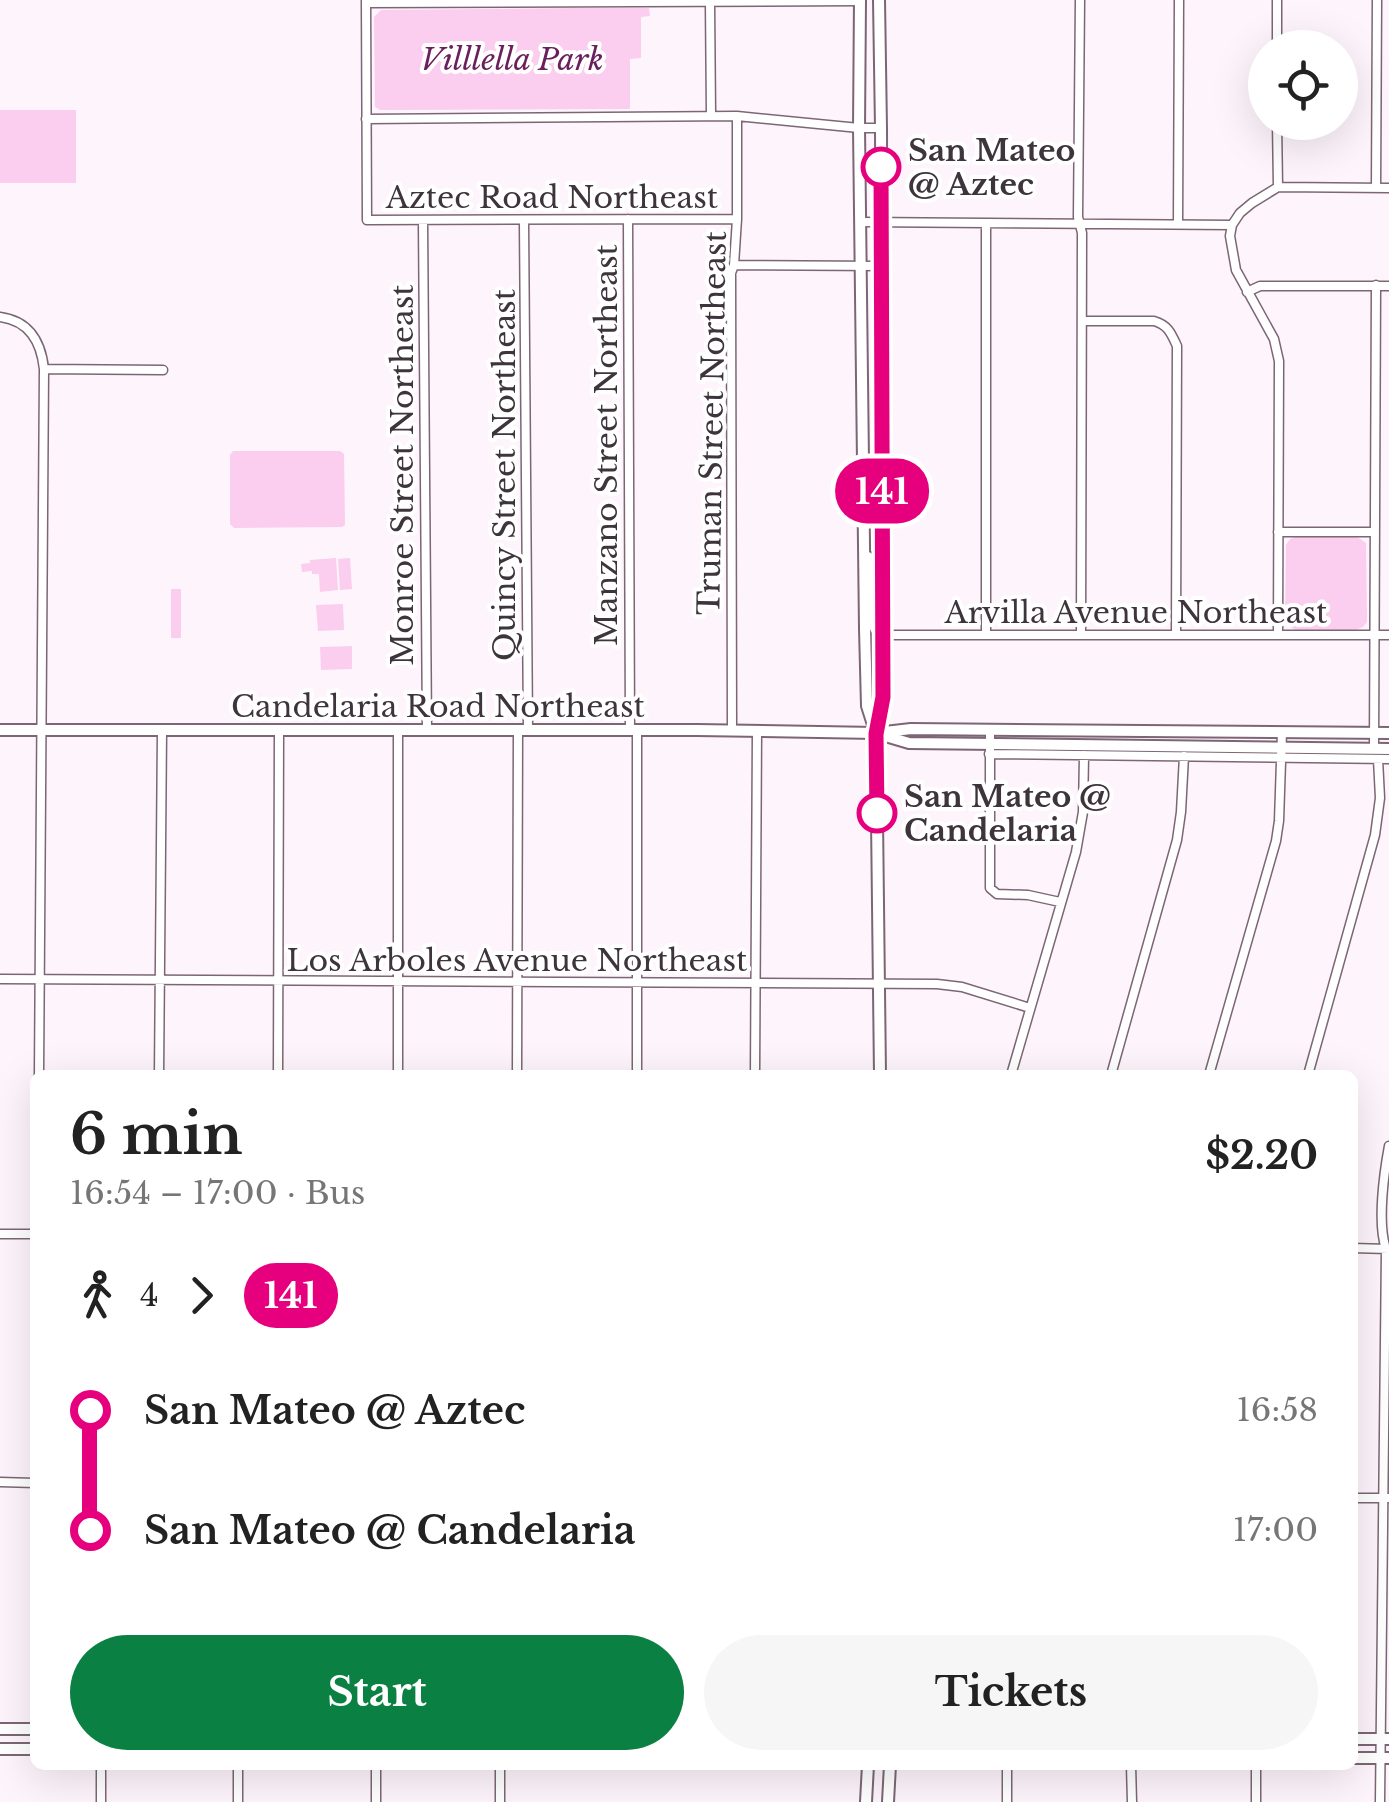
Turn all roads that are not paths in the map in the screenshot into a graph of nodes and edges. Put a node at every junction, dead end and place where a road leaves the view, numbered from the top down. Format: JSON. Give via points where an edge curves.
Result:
{"nodes":[{"id":1,"x":879,"y":0,"type":"edge"},
{"id":2,"x":1080,"y":0,"type":"edge"},
{"id":3,"x":1178,"y":0,"type":"edge"},
{"id":4,"x":1277,"y":0,"type":"edge"},
{"id":5,"x":1377,"y":0,"type":"edge"},
{"id":6,"x":861,"y":1,"type":"edge"},
{"id":7,"x":366,"y":2,"type":"edge"},
{"id":8,"x":710,"y":3,"type":"junction"},
{"id":9,"x":1277,"y":30,"type":"edge"},
{"id":10,"x":710,"y":116,"type":"junction"},
{"id":11,"x":737,"y":116,"type":"junction"},
{"id":12,"x":366,"y":119,"type":"junction"},
{"id":13,"x":859,"y":128,"type":"junction"},
{"id":14,"x":882,"y":128,"type":"junction"},
{"id":15,"x":1277,"y":140,"type":"edge"},
{"id":16,"x":1278,"y":188,"type":"junction"},
{"id":17,"x":1376,"y":188,"type":"junction"},
{"id":18,"x":1389,"y":188,"type":"edge"},
{"id":19,"x":737,"y":219,"type":"junction"},
{"id":20,"x":524,"y":220,"type":"junction"},
{"id":21,"x":628,"y":220,"type":"junction"},
{"id":22,"x":423,"y":221,"type":"junction"},
{"id":23,"x":862,"y":222,"type":"junction"},
{"id":24,"x":881,"y":222,"type":"junction"},
{"id":25,"x":986,"y":224,"type":"junction"},
{"id":26,"x":1080,"y":224,"type":"junction"},
{"id":27,"x":1178,"y":224,"type":"junction"},
{"id":28,"x":1232,"y":225,"type":"junction"},
{"id":29,"x":734,"y":265,"type":"junction"},
{"id":30,"x":862,"y":266,"type":"junction"},
{"id":31,"x":882,"y":266,"type":"junction"},
{"id":32,"x":1376,"y":286,"type":"junction"},
{"id":33,"x":1389,"y":286,"type":"edge"},
{"id":34,"x":1248,"y":292,"type":"junction"},
{"id":35,"x":0,"y":317,"type":"edge"},
{"id":36,"x":1083,"y":321,"type":"junction"},
{"id":37,"x":44,"y":369,"type":"junction"},
{"id":38,"x":163,"y":370,"type":"dead end"},
{"id":39,"x":1278,"y":532,"type":"junction"},
{"id":40,"x":1374,"y":532,"type":"junction"},
{"id":41,"x":864,"y":541,"type":"junction"},
{"id":42,"x":986,"y":634,"type":"junction"},
{"id":43,"x":1176,"y":634,"type":"junction"},
{"id":44,"x":883,"y":635,"type":"junction"},
{"id":45,"x":1082,"y":635,"type":"junction"},
{"id":46,"x":1278,"y":635,"type":"junction"},
{"id":47,"x":1374,"y":635,"type":"junction"},
{"id":48,"x":1389,"y":635,"type":"edge"},
{"id":49,"x":990,"y":729,"type":"junction"},
{"id":50,"x":0,"y":730,"type":"edge"},
{"id":51,"x":41,"y":730,"type":"junction"},
{"id":52,"x":162,"y":730,"type":"junction"},
{"id":53,"x":398,"y":730,"type":"junction"},
{"id":54,"x":427,"y":730,"type":"junction"},
{"id":55,"x":523,"y":730,"type":"junction"},
{"id":56,"x":732,"y":730,"type":"junction"},
{"id":57,"x":279,"y":731,"type":"junction"},
{"id":58,"x":634,"y":731,"type":"junction"},
{"id":59,"x":757,"y":731,"type":"junction"},
{"id":60,"x":1282,"y":732,"type":"junction"},
{"id":61,"x":1374,"y":733,"type":"junction"},
{"id":62,"x":1389,"y":733,"type":"edge"},
{"id":63,"x":876,"y":734,"type":"junction"},
{"id":64,"x":989,"y":749,"type":"junction"},
{"id":65,"x":1389,"y":749,"type":"edge"},
{"id":66,"x":1282,"y":753,"type":"junction"},
{"id":67,"x":1376,"y":754,"type":"junction"},
{"id":68,"x":1084,"y":755,"type":"junction"},
{"id":69,"x":1184,"y":756,"type":"junction"},
{"id":70,"x":1389,"y":759,"type":"edge"},
{"id":71,"x":1060,"y":902,"type":"junction"},
{"id":72,"x":0,"y":979,"type":"edge"},
{"id":73,"x":40,"y":980,"type":"junction"},
{"id":74,"x":159,"y":981,"type":"junction"},
{"id":75,"x":279,"y":982,"type":"junction"},
{"id":76,"x":398,"y":982,"type":"junction"},
{"id":77,"x":637,"y":983,"type":"junction"},
{"id":78,"x":517,"y":984,"type":"junction"},
{"id":79,"x":756,"y":984,"type":"junction"},
{"id":80,"x":878,"y":984,"type":"junction"},
{"id":81,"x":1030,"y":1008,"type":"junction"},
{"id":82,"x":40,"y":1070,"type":"edge"},
{"id":83,"x":158,"y":1070,"type":"edge"},
{"id":84,"x":278,"y":1070,"type":"edge"},
{"id":85,"x":398,"y":1070,"type":"edge"},
{"id":86,"x":517,"y":1070,"type":"edge"},
{"id":87,"x":637,"y":1070,"type":"edge"},
{"id":88,"x":755,"y":1070,"type":"edge"},
{"id":89,"x":880,"y":1070,"type":"edge"},
{"id":90,"x":1012,"y":1070,"type":"edge"},
{"id":91,"x":1112,"y":1070,"type":"edge"},
{"id":92,"x":1211,"y":1070,"type":"edge"},
{"id":93,"x":1309,"y":1070,"type":"edge"},
{"id":94,"x":1389,"y":1146,"type":"edge"},
{"id":95,"x":0,"y":1234,"type":"edge"},
{"id":96,"x":30,"y":1234,"type":"edge"},
{"id":97,"x":1358,"y":1248,"type":"edge"},
{"id":98,"x":1387,"y":1249,"type":"edge"},
{"id":99,"x":0,"y":1482,"type":"edge"},
{"id":100,"x":30,"y":1482,"type":"edge"},
{"id":101,"x":1358,"y":1498,"type":"edge"},
{"id":102,"x":1387,"y":1498,"type":"edge"},
{"id":103,"x":0,"y":1729,"type":"edge"},
{"id":104,"x":30,"y":1729,"type":"edge"},
{"id":105,"x":1358,"y":1739,"type":"edge"},
{"id":106,"x":1385,"y":1739,"type":"edge"},
{"id":107,"x":0,"y":1749,"type":"edge"},
{"id":108,"x":30,"y":1749,"type":"edge"},
{"id":109,"x":1358,"y":1758,"type":"edge"},
{"id":110,"x":1385,"y":1758,"type":"edge"},
{"id":111,"x":101,"y":1770,"type":"edge"},
{"id":112,"x":238,"y":1770,"type":"edge"},
{"id":113,"x":376,"y":1770,"type":"edge"},
{"id":114,"x":500,"y":1770,"type":"edge"},
{"id":115,"x":868,"y":1770,"type":"edge"},
{"id":116,"x":890,"y":1770,"type":"edge"},
{"id":117,"x":1007,"y":1770,"type":"edge"},
{"id":118,"x":1132,"y":1770,"type":"edge"},
{"id":119,"x":1256,"y":1770,"type":"edge"},
{"id":120,"x":101,"y":1802,"type":"edge"},
{"id":121,"x":238,"y":1802,"type":"edge"},
{"id":122,"x":376,"y":1802,"type":"edge"},
{"id":123,"x":500,"y":1802,"type":"edge"},
{"id":124,"x":866,"y":1802,"type":"edge"},
{"id":125,"x":888,"y":1802,"type":"edge"},
{"id":126,"x":1006,"y":1802,"type":"edge"},
{"id":127,"x":1132,"y":1802,"type":"edge"},
{"id":128,"x":1256,"y":1802,"type":"edge"},
{"id":129,"x":1380,"y":1802,"type":"edge"}],
"edges":[{"from":1,"to":14,"type":"main road"},
{"from":2,"to":26,"type":"street"},
{"from":3,"to":27,"type":"street"},
{"from":4,"to":9,"type":"street"},
{"from":5,"to":17,"type":"street"},
{"from":6,"to":8,"type":"street"},
{"from":6,"to":13,"type":"main road"},
{"from":7,"to":8,"type":"street"},
{"from":7,"to":12,"type":"street"},
{"from":8,"to":10,"type":"street"},
{"from":10,"to":11,"type":"street"},
{"from":10,"to":12,"type":"street"},
{"from":11,"to":13,"type":"street"},
{"from":11,"to":19,"type":"street","name":"Truman Street Northeast"},
{"from":12,"to":22,"type":"street","name":"Aztec Road Northeast","via":[[368,220]]},
{"from":13,"to":14,"type":"street"},
{"from":13,"to":23,"type":"main road"},
{"from":14,"to":24,"type":"main road"},
{"from":15,"to":16,"type":"street"},
{"from":16,"to":17,"type":"street"},
{"from":16,"to":28,"type":"street"},
{"from":17,"to":18,"type":"street"},
{"from":19,"to":21,"type":"street","name":"Aztec Road Northeast"},
{"from":19,"to":29,"type":"street","name":"Truman Street Northeast"},
{"from":20,"to":21,"type":"street","name":"Aztec Road Northeast"},
{"from":20,"to":22,"type":"street","name":"Aztec Road Northeast"},
{"from":20,"to":55,"type":"street","name":"Quincy Street Northeast"},
{"from":21,"to":58,"type":"street","name":"Manzano Street Northeast"},
{"from":22,"to":54,"type":"street","name":"Monroe Street Northeast"},
{"from":23,"to":24,"type":"street"},
{"from":23,"to":30,"type":"main road"},
{"from":24,"to":25,"type":"street"},
{"from":24,"to":31,"type":"main road"},
{"from":25,"to":26,"type":"street"},
{"from":25,"to":42,"type":"street"},
{"from":26,"to":27,"type":"street"},
{"from":26,"to":36,"type":"street"},
{"from":27,"to":28,"type":"street"},
{"from":28,"to":34,"type":"street","via":[[1232,254]]},
{"from":29,"to":30,"type":"street"},
{"from":29,"to":56,"type":"street","name":"Truman Street Northeast"},
{"from":30,"to":31,"type":"street"},
{"from":30,"to":41,"type":"main road"},
{"from":31,"to":44,"type":"main road"},
{"from":32,"to":33,"type":"street"},
{"from":32,"to":34,"type":"street","via":[[1260,286]]},
{"from":32,"to":40,"type":"street"},
{"from":34,"to":39,"type":"street","via":[[1279,361]]},
{"from":35,"to":37,"type":"street","via":[[34,334]]},
{"from":36,"to":43,"type":"street","via":[[1154,321],[1164,324],[1177,346]]},
{"from":36,"to":45,"type":"street"},
{"from":37,"to":38,"type":"street"},
{"from":37,"to":51,"type":"street"},
{"from":39,"to":40,"type":"street"},
{"from":39,"to":46,"type":"street"},
{"from":40,"to":47,"type":"street"},
{"from":41,"to":44,"type":"main road","via":[[872,622]]},
{"from":41,"to":63,"type":"main road","via":[[867,706]]},
{"from":42,"to":44,"type":"street","name":"Arvilla Avenue Northeast"},
{"from":42,"to":45,"type":"street","name":"Arvilla Avenue Northeast"},
{"from":43,"to":45,"type":"street","name":"Arvilla Avenue Northeast"},
{"from":43,"to":46,"type":"street","name":"Arvilla Avenue Northeast"},
{"from":44,"to":63,"type":"main road"},
{"from":46,"to":47,"type":"street","name":"Arvilla Avenue Northeast"},
{"from":47,"to":48,"type":"street","name":"Arvilla Avenue Northeast"},
{"from":47,"to":61,"type":"street"},
{"from":49,"to":60,"type":"main road","name":"Candelaria Road Northeast"},
{"from":49,"to":63,"type":"main road","name":"Candelaria Road Northeast"},
{"from":49,"to":64,"type":"street"},
{"from":50,"to":51,"type":"main road","name":"Candelaria Road Northeast"},
{"from":51,"to":52,"type":"main road","name":"Candelaria Road Northeast"},
{"from":51,"to":73,"type":"street"},
{"from":52,"to":57,"type":"main road","name":"Candelaria Road Northeast"},
{"from":52,"to":74,"type":"street"},
{"from":53,"to":54,"type":"main road","name":"Candelaria Road Northeast"},
{"from":53,"to":57,"type":"main road","name":"Candelaria Road Northeast"},
{"from":53,"to":76,"type":"street"},
{"from":54,"to":55,"type":"main road","name":"Candelaria Road Northeast"},
{"from":55,"to":58,"type":"main road","name":"Candelaria Road Northeast"},
{"from":55,"to":78,"type":"street","name":"Quincy Street Northeast"},
{"from":56,"to":58,"type":"main road","name":"Candelaria Road Northeast"},
{"from":56,"to":59,"type":"main road","name":"Candelaria Road Northeast"},
{"from":57,"to":75,"type":"street"},
{"from":58,"to":77,"type":"street","name":"Manzano Street Northeast"},
{"from":59,"to":63,"type":"main road","name":"Candelaria Road Northeast"},
{"from":59,"to":79,"type":"street"},
{"from":60,"to":61,"type":"main road","name":"Candelaria Road Northeast"},
{"from":60,"to":66,"type":"street"},
{"from":61,"to":62,"type":"main road","name":"Candelaria Road Northeast"},
{"from":61,"to":67,"type":"street"},
{"from":63,"to":64,"type":"main road","name":"Candelaria Road Northeast"},
{"from":63,"to":80,"type":"main road"},
{"from":64,"to":66,"type":"main road","name":"Candelaria Road Northeast"},
{"from":64,"to":68,"type":"street"},
{"from":64,"to":71,"type":"street","via":[[990,888]]},
{"from":65,"to":67,"type":"main road","name":"Candelaria Road Northeast"},
{"from":66,"to":67,"type":"main road","name":"Candelaria Road Northeast"},
{"from":66,"to":69,"type":"street"},
{"from":66,"to":92,"type":"street","via":[[1276,841]]},
{"from":67,"to":70,"type":"street"},
{"from":67,"to":93,"type":"street","via":[[1375,836]]},
{"from":68,"to":69,"type":"street"},
{"from":68,"to":71,"type":"street","via":[[1082,824]]},
{"from":69,"to":91,"type":"street","via":[[1178,840]]},
{"from":71,"to":81,"type":"street"},
{"from":72,"to":73,"type":"street","name":"Los Arboles Avenue Northeast"},
{"from":73,"to":74,"type":"street","name":"Los Arboles Avenue Northeast"},
{"from":73,"to":82,"type":"street"},
{"from":74,"to":75,"type":"street","name":"Los Arboles Avenue Northeast"},
{"from":74,"to":83,"type":"street"},
{"from":75,"to":76,"type":"street","name":"Los Arboles Avenue Northeast"},
{"from":75,"to":84,"type":"street"},
{"from":76,"to":78,"type":"street","name":"Los Arboles Avenue Northeast"},
{"from":76,"to":85,"type":"street"},
{"from":77,"to":78,"type":"street","name":"Los Arboles Avenue Northeast"},
{"from":77,"to":79,"type":"street","name":"Los Arboles Avenue Northeast"},
{"from":77,"to":87,"type":"street","name":"Manzano Street Northeast"},
{"from":78,"to":86,"type":"street","name":"Quincy Street Northeast"},
{"from":79,"to":80,"type":"street","name":"Los Arboles Avenue Northeast"},
{"from":79,"to":88,"type":"street"},
{"from":80,"to":81,"type":"street","name":"Los Arboles Avenue Northeast","via":[[949,984]]},
{"from":80,"to":89,"type":"main road"},
{"from":81,"to":90,"type":"street"},
{"from":94,"to":98,"type":"street","via":[[1382,1239]]},
{"from":95,"to":96,"type":"street"},
{"from":97,"to":98,"type":"street"},
{"from":98,"to":102,"type":"street"},
{"from":99,"to":100,"type":"street"},
{"from":101,"to":102,"type":"street"},
{"from":102,"to":106,"type":"street"},
{"from":103,"to":104,"type":"main road"},
{"from":105,"to":106,"type":"main road"},
{"from":106,"to":110,"type":"street"},
{"from":107,"to":108,"type":"main road"},
{"from":109,"to":110,"type":"main road"},
{"from":110,"to":129,"type":"street"},
{"from":111,"to":120,"type":"street"},
{"from":112,"to":121,"type":"street"},
{"from":113,"to":122,"type":"street"},
{"from":114,"to":123,"type":"street"},
{"from":115,"to":124,"type":"main road"},
{"from":116,"to":125,"type":"main road"},
{"from":117,"to":126,"type":"street"},
{"from":118,"to":127,"type":"street"},
{"from":119,"to":128,"type":"street"}]}
